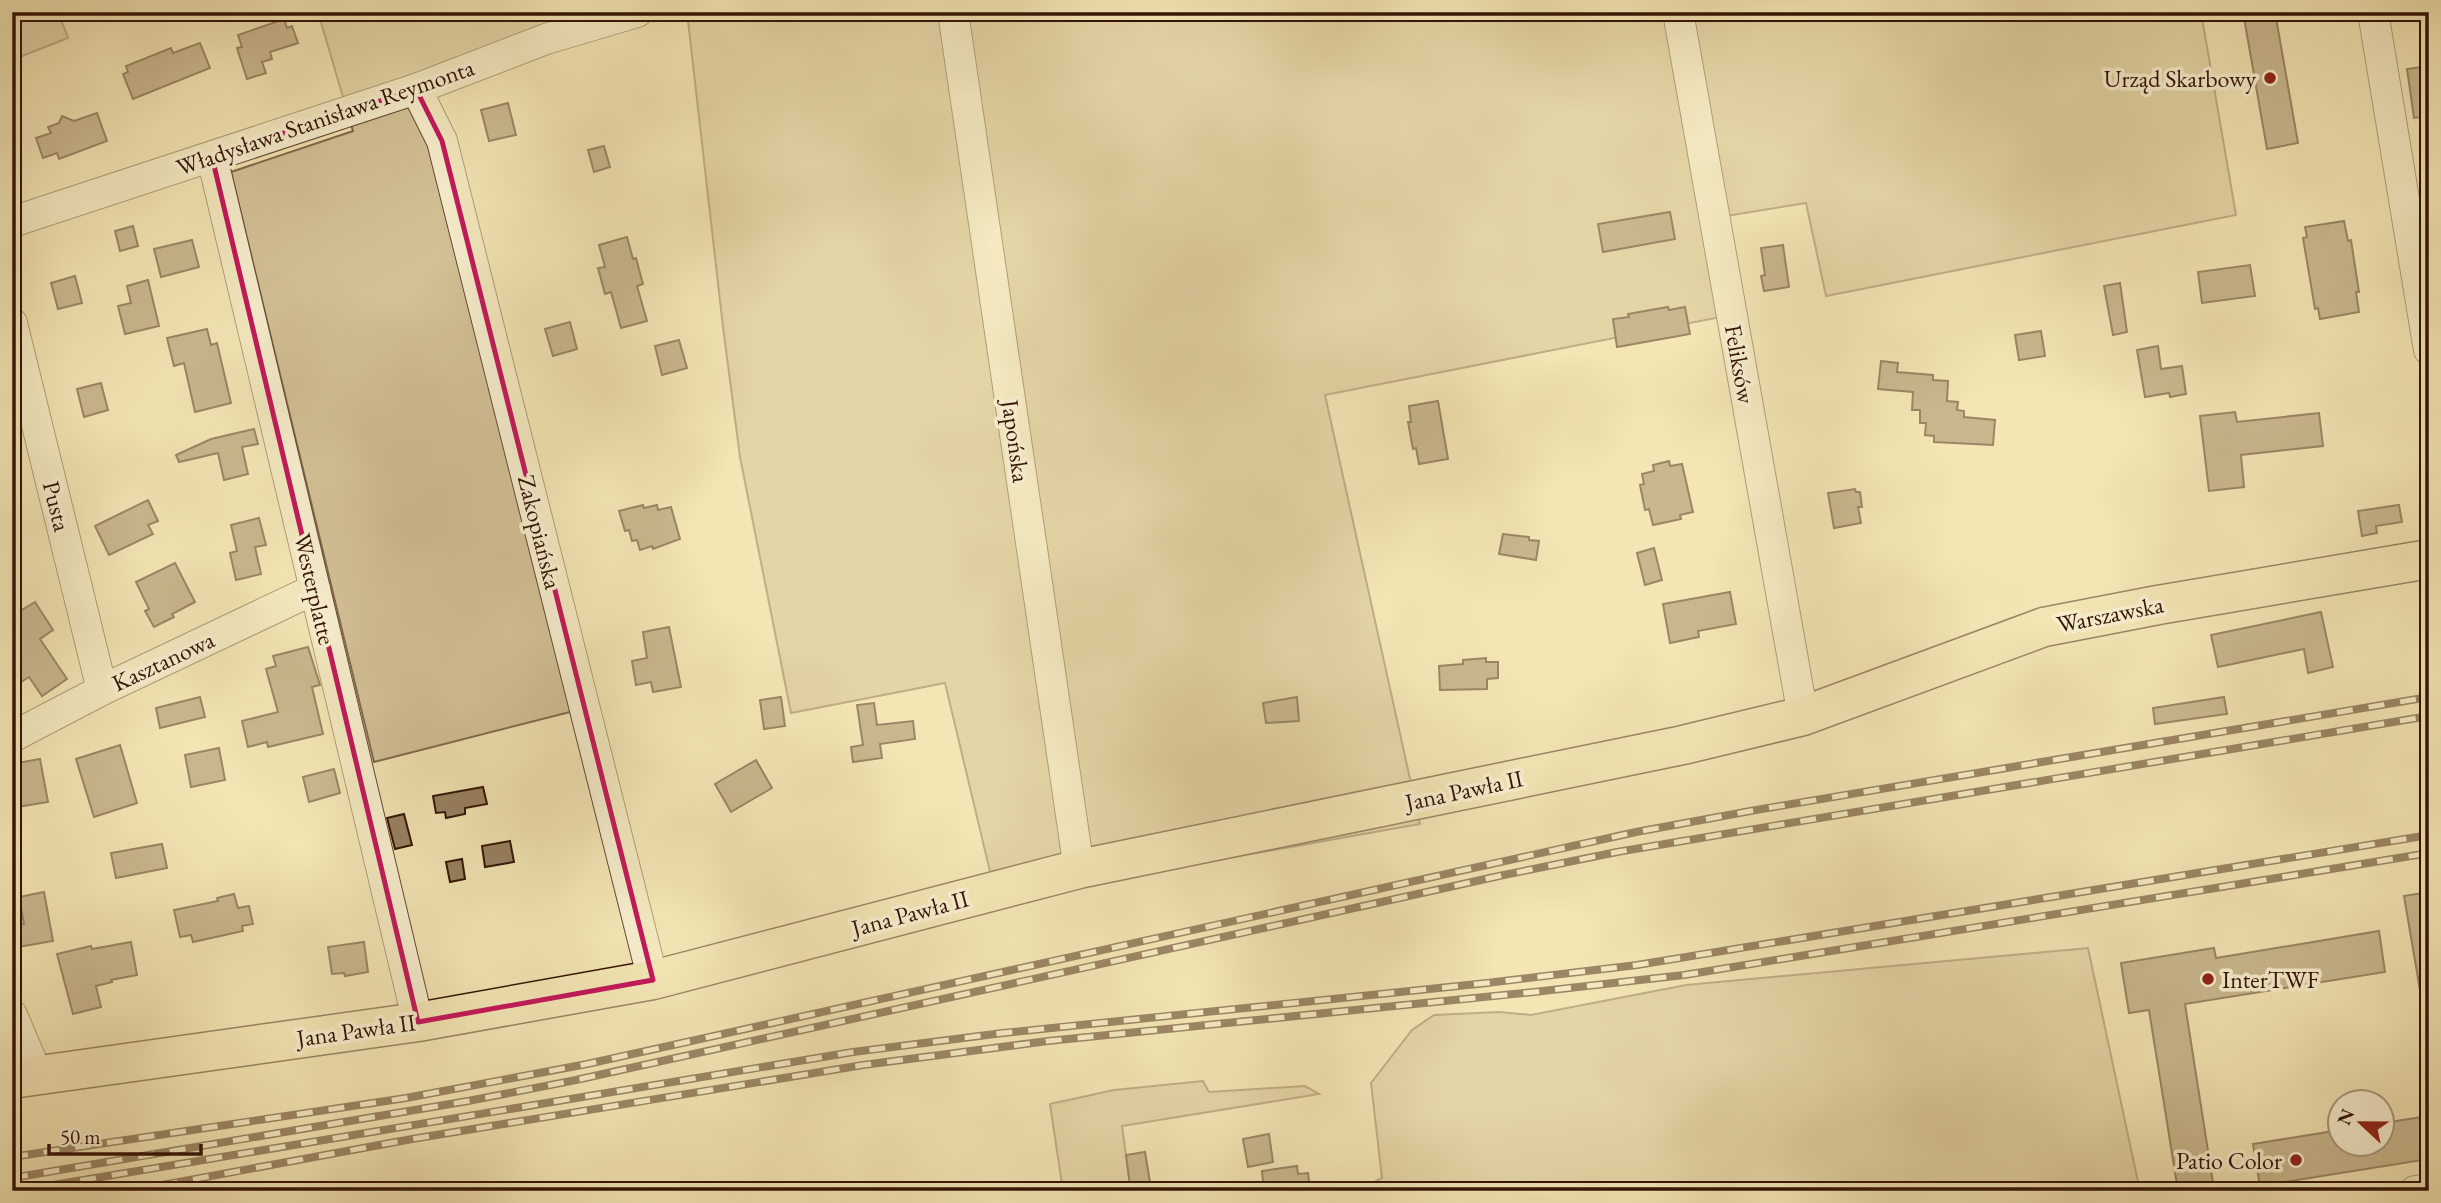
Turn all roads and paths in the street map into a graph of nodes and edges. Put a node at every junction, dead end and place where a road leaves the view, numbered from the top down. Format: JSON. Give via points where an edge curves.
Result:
{"nodes":[{"id":1,"x":637,"y":12,"type":"edge"},
{"id":2,"x":953,"y":12,"type":"edge"},
{"id":3,"x":1678,"y":12,"type":"edge"},
{"id":4,"x":2373,"y":12,"type":"edge"},
{"id":5,"x":416,"y":89,"type":"junction"},
{"id":6,"x":212,"y":157,"type":"junction"},
{"id":7,"x":12,"y":222,"type":"edge"},
{"id":8,"x":12,"y":323,"type":"edge"},
{"id":9,"x":2429,"y":351,"type":"edge"},
{"id":10,"x":2429,"y":559,"type":"edge"},
{"id":11,"x":315,"y":589,"type":"junction"},
{"id":12,"x":102,"y":690,"type":"junction"},
{"id":13,"x":1803,"y":716,"type":"junction"},
{"id":14,"x":12,"y":737,"type":"edge"},
{"id":15,"x":1079,"y":869,"type":"junction"},
{"id":16,"x":653,"y":980,"type":"junction"},
{"id":17,"x":12,"y":1015,"type":"edge"},
{"id":18,"x":418,"y":1021,"type":"junction"},
{"id":19,"x":24,"y":1076,"type":"edge"},
{"id":20,"x":2429,"y":1189,"type":"edge"},
{"id":21,"x":2415,"y":1191,"type":"edge"}],
"edges":[{"from":1,"to":5,"type":"street","name":"Władysława Stanisława Reymonta","via":[[546,39]]},
{"from":2,"to":15,"type":"street","name":"Japońska"},
{"from":3,"to":13,"type":"street","name":"Feliksów"},
{"from":4,"to":9,"type":"street"},
{"from":5,"to":6,"type":"street","name":"Władysława Stanisława Reymonta"},
{"from":5,"to":16,"type":"street","name":"Zakopiańska","via":[[442,141]]},
{"from":6,"to":7,"type":"street","name":"Władysława Stanisława Reymonta"},
{"from":6,"to":11,"type":"street","name":"Westerplatte"},
{"from":8,"to":12,"type":"street","name":"Pusta"},
{"from":10,"to":13,"type":"main road","name":"Warszawska","via":[[2043,627]]},
{"from":11,"to":12,"type":"street","name":"Kasztanowa"},
{"from":11,"to":18,"type":"street","name":"Westerplatte"},
{"from":12,"to":14,"type":"street","name":"Kasztanowa"},
{"from":13,"to":15,"type":"main road","name":"Jana Pawła II","via":[[1683,745]]},
{"from":15,"to":16,"type":"main road","name":"Jana Pawła II"},
{"from":16,"to":18,"type":"main road","name":"Jana Pawła II"},
{"from":17,"to":19,"type":"street"},
{"from":18,"to":19,"type":"main road","name":"Jana Pawła II"},
{"from":20,"to":21,"type":"street"}]}
